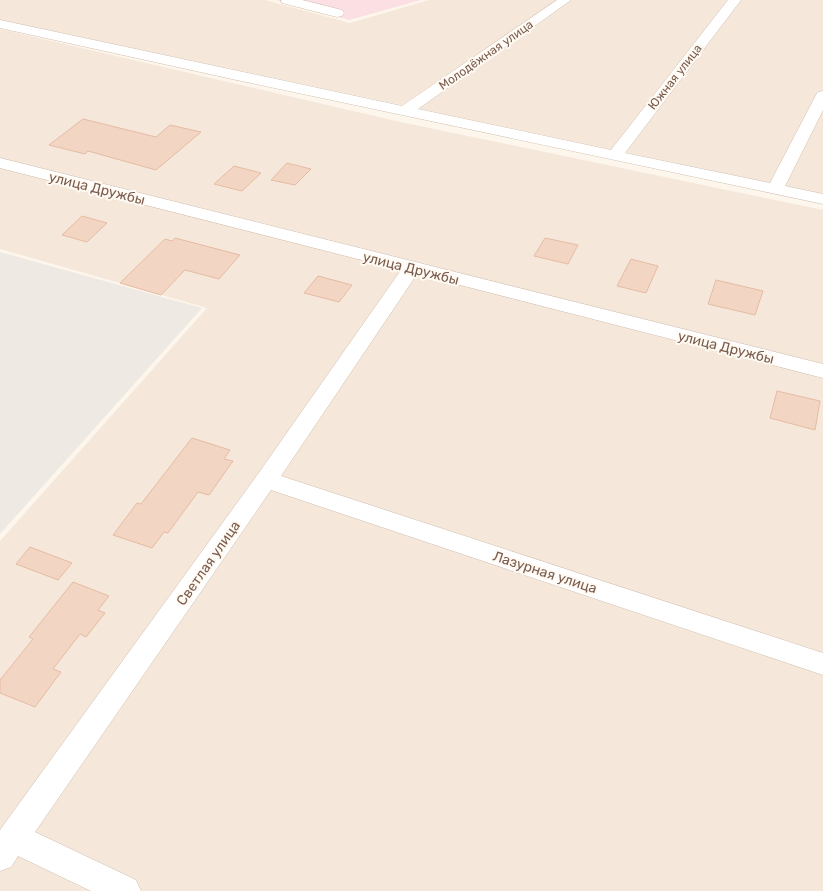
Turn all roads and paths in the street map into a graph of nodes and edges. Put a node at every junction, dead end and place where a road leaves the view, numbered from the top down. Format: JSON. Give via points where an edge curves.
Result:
{"nodes":[{"id":1,"x":287,"y":0,"type":"edge"},
{"id":2,"x":565,"y":0,"type":"edge"},
{"id":3,"x":735,"y":0,"type":"edge"},
{"id":4,"x":337,"y":13,"type":"dead end"},
{"id":5,"x":0,"y":24,"type":"edge"},
{"id":6,"x":823,"y":95,"type":"edge"},
{"id":7,"x":407,"y":110,"type":"junction"},
{"id":8,"x":615,"y":155,"type":"junction"},
{"id":9,"x":0,"y":163,"type":"edge"},
{"id":10,"x":775,"y":189,"type":"junction"},
{"id":11,"x":823,"y":199,"type":"edge"},
{"id":12,"x":412,"y":268,"type":"junction"},
{"id":13,"x":823,"y":371,"type":"edge"},
{"id":14,"x":266,"y":480,"type":"junction"},
{"id":15,"x":823,"y":664,"type":"edge"},
{"id":16,"x":7,"y":847,"type":"edge"},
{"id":17,"x":125,"y":891,"type":"edge"}],
"edges":[{"from":1,"to":4,"type":"street"},
{"from":2,"to":7,"type":"street","name":"Молодёжная улица"},
{"from":3,"to":8,"type":"street","name":"Южная улица"},
{"from":5,"to":7,"type":"street"},
{"from":6,"to":10,"type":"street"},
{"from":7,"to":8,"type":"street"},
{"from":8,"to":10,"type":"street"},
{"from":9,"to":12,"type":"street","name":"улица Дружбы"},
{"from":10,"to":11,"type":"street"},
{"from":12,"to":13,"type":"street","name":"улица Дружбы"},
{"from":12,"to":14,"type":"street","name":"Светлая улица"},
{"from":14,"to":15,"type":"street","name":"Лазурная улица"},
{"from":14,"to":16,"type":"street","name":"Светлая улица"},
{"from":16,"to":17,"type":"street"}]}
